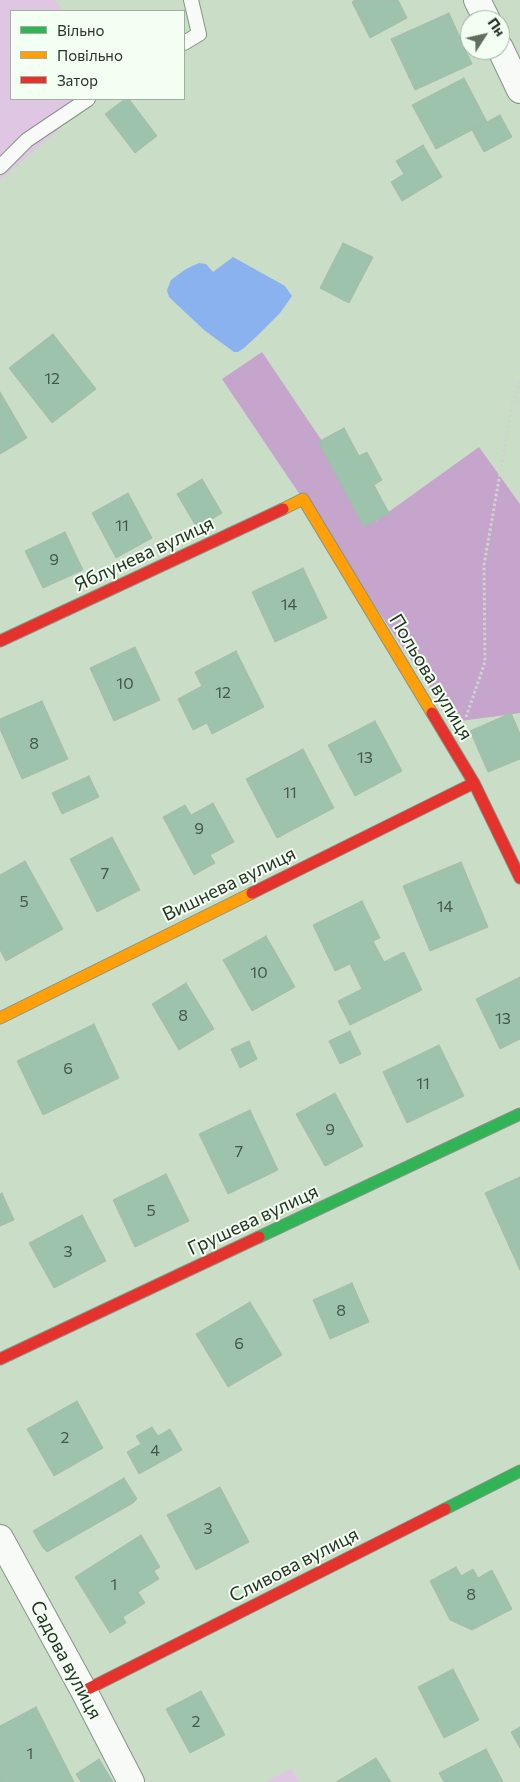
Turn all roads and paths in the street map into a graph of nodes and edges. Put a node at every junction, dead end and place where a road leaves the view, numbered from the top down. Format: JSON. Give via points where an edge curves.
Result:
{"nodes":[{"id":1,"x":191,"y":0,"type":"edge"},
{"id":2,"x":185,"y":41,"type":"edge"},
{"id":3,"x":506,"y":60,"type":"edge"},
{"id":4,"x":520,"y":90,"type":"edge"},
{"id":5,"x":87,"y":100,"type":"edge"},
{"id":6,"x":0,"y":167,"type":"edge"},
{"id":7,"x":520,"y":382,"type":"edge"},
{"id":8,"x":303,"y":499,"type":"joint"},
{"id":9,"x":0,"y":641,"type":"edge"},
{"id":10,"x":465,"y":720,"type":"dead end"},
{"id":11,"x":474,"y":782,"type":"junction"},
{"id":12,"x":520,"y":878,"type":"edge"},
{"id":13,"x":0,"y":1018,"type":"edge"},
{"id":14,"x":520,"y":1114,"type":"edge"},
{"id":15,"x":0,"y":1359,"type":"edge"},
{"id":16,"x":520,"y":1471,"type":"edge"},
{"id":17,"x":0,"y":1538,"type":"edge"},
{"id":18,"x":84,"y":1691,"type":"junction"},
{"id":19,"x":131,"y":1782,"type":"edge"}],
"edges":[{"from":1,"to":2,"type":"lane","via":[[199,34]]},
{"from":3,"to":4,"type":"street"},
{"from":5,"to":6,"type":"lane","via":[[28,140]]},
{"from":7,"to":10,"type":"path","via":[[512,405],[484,565],[485,662]]},
{"from":8,"to":9,"type":"street","name":"Яблунева вулиця"},
{"from":8,"to":11,"type":"street","name":"Польова вулиця"},
{"from":11,"to":12,"type":"street","name":"Польова вулиця"},
{"from":11,"to":13,"type":"street","name":"Вишнева вулиця"},
{"from":14,"to":15,"type":"street","name":"Грушева вулиця"},
{"from":16,"to":18,"type":"street","name":"Сливова вулиця"},
{"from":17,"to":18,"type":"street","name":"Садова вулиця"},
{"from":18,"to":19,"type":"street","name":"Садова вулиця"}]}
